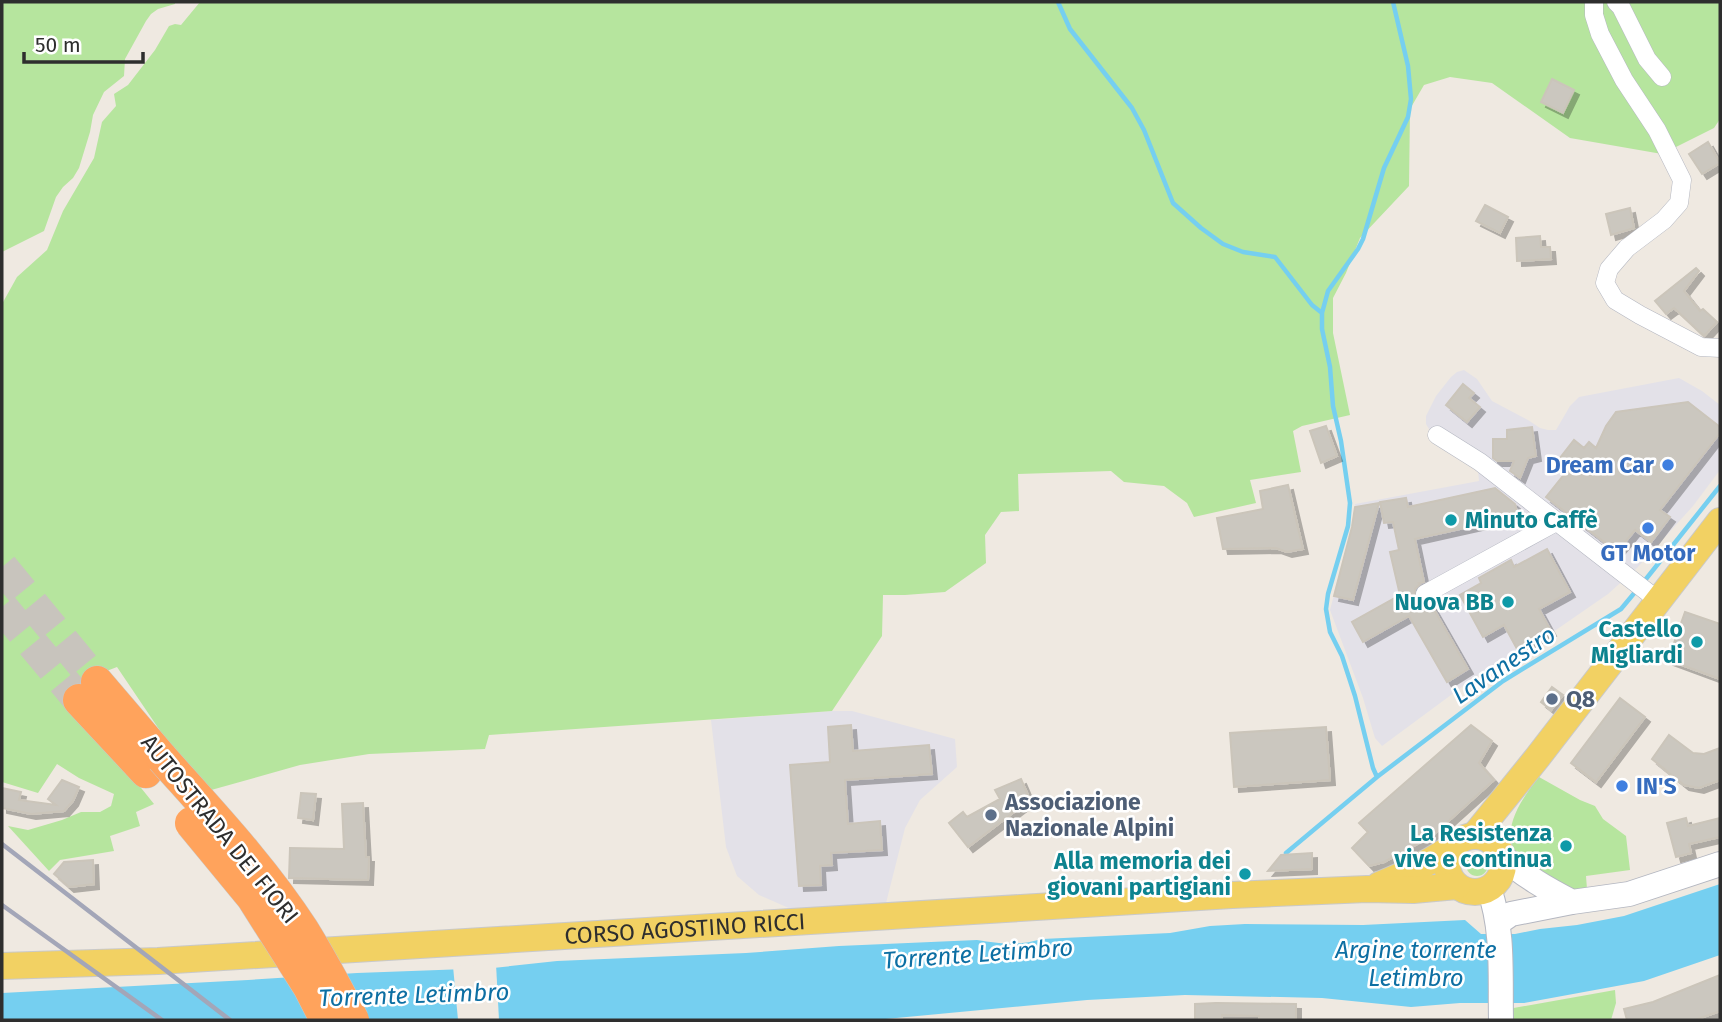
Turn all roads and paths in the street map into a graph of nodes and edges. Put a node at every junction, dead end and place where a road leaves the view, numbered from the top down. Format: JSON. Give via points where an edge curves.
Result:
{"nodes":[{"id":1,"x":1594,"y":2,"type":"edge"},
{"id":2,"x":1616,"y":2,"type":"edge"},
{"id":3,"x":1662,"y":77,"type":"dead end"},
{"id":4,"x":1720,"y":348,"type":"edge"},
{"id":5,"x":1437,"y":435,"type":"dead end"},
{"id":6,"x":1720,"y":521,"type":"edge"},
{"id":7,"x":1556,"y":522,"type":"junction"},
{"id":8,"x":1425,"y":594,"type":"dead end"},
{"id":9,"x":1655,"y":598,"type":"junction"},
{"id":10,"x":88,"y":691,"type":"tunnel mouth"},
{"id":11,"x":154,"y":765,"type":"junction"},
{"id":12,"x":1486,"y":859,"type":"junction"},
{"id":13,"x":1720,"y":864,"type":"edge"},
{"id":14,"x":1457,"y":886,"type":"junction"},
{"id":15,"x":1367,"y":889,"type":"junction"},
{"id":16,"x":1572,"y":902,"type":"junction"},
{"id":17,"x":1498,"y":927,"type":"junction"},
{"id":18,"x":2,"y":966,"type":"edge"},
{"id":19,"x":326,"y":1020,"type":"edge"},
{"id":20,"x":353,"y":1020,"type":"edge"},
{"id":21,"x":1501,"y":1020,"type":"edge"}],
"edges":[{"from":1,"to":4,"type":"street","via":[[1600,34],[1682,180],[1679,203],[1626,248],[1609,269],[1605,283],[1615,300],[1640,315],[1701,347]]},
{"from":2,"to":3,"type":"street"},
{"from":5,"to":7,"type":"street","via":[[1480,462]]},
{"from":6,"to":9,"type":"main road"},
{"from":7,"to":8,"type":"street"},
{"from":7,"to":9,"type":"street"},
{"from":9,"to":12,"type":"main road","via":[[1519,780]]},
{"from":10,"to":11,"type":"highway","name":"AUTOSTRADA DEI FIORI"},
{"from":11,"to":19,"type":"highway","name":"AUTOSTRADA DEI FIORI","bridge":true,"via":[[252,897]]},
{"from":11,"to":20,"type":"highway","name":"AUTOSTRADA DEI FIORI","bridge":true,"via":[[236,841],[265,878],[302,929]]},
{"from":12,"to":14,"type":"main road","name":"CORSO AGOSTINO RICCI","via":[[1481,892]]},
{"from":12,"to":14,"type":"main road","via":[[1450,852],[1448,870]]},
{"from":12,"to":15,"type":"main road","name":"CORSO AGOSTINO RICCI","via":[[1437,859]]},
{"from":12,"to":16,"type":"main road"},
{"from":12,"to":17,"type":"main road"},
{"from":13,"to":16,"type":"main road","via":[[1629,894]]},
{"from":14,"to":15,"type":"main road","name":"CORSO AGOSTINO RICCI"},
{"from":15,"to":18,"type":"main road","name":"CORSO AGOSTINO RICCI","via":[[158,961]]},
{"from":16,"to":17,"type":"main road","via":[[1511,914]]},
{"from":17,"to":21,"type":"main road"}]}
